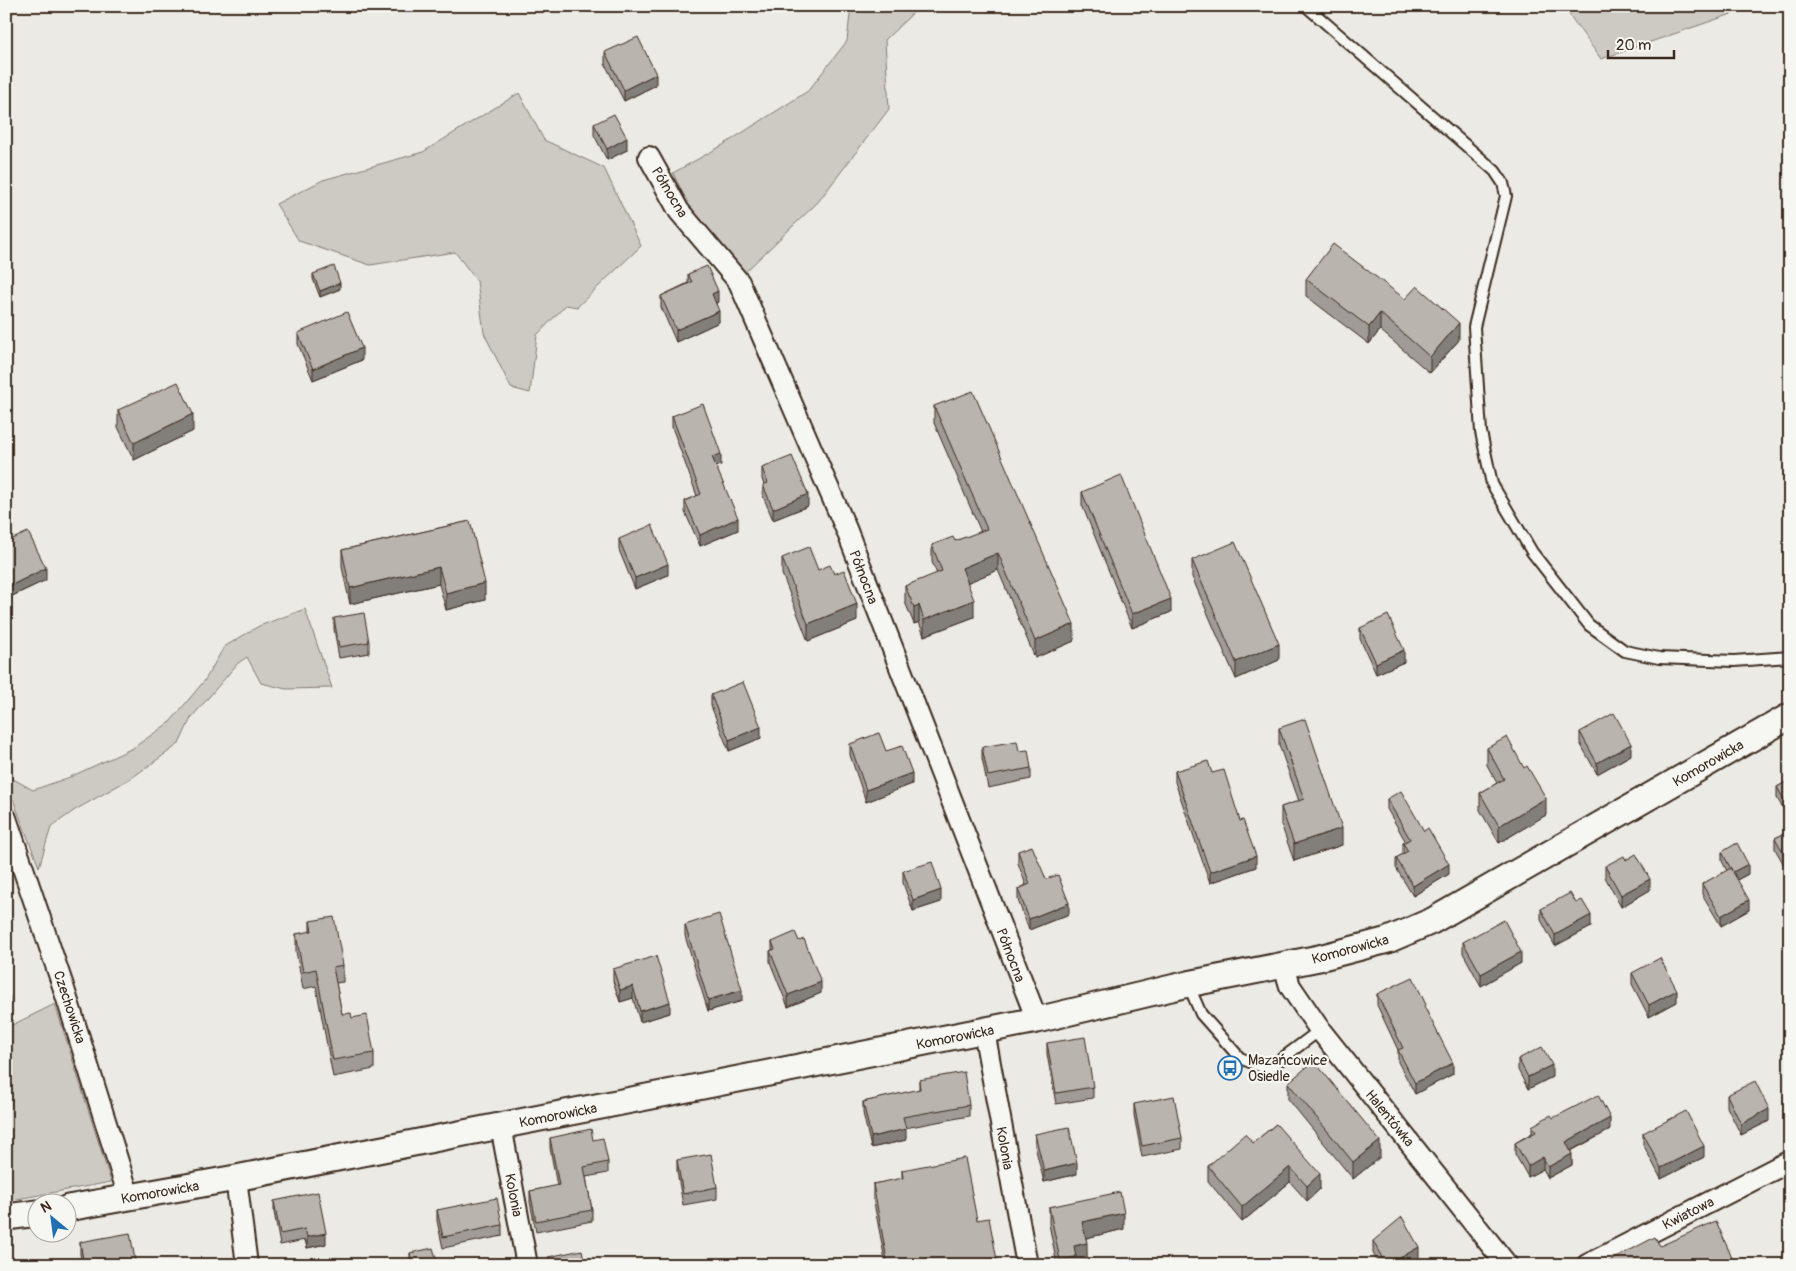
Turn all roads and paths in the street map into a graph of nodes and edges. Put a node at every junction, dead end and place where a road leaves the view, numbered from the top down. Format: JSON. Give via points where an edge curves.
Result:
{"nodes":[{"id":1,"x":1306,"y":6,"type":"edge"},
{"id":2,"x":649,"y":157,"type":"dead end"},
{"id":3,"x":1790,"y":657,"type":"edge"},
{"id":4,"x":1790,"y":716,"type":"edge"},
{"id":5,"x":6,"y":818,"type":"edge"},
{"id":6,"x":1284,"y":966,"type":"junction"},
{"id":7,"x":1188,"y":984,"type":"junction"},
{"id":8,"x":1037,"y":1020,"type":"junction"},
{"id":9,"x":1320,"y":1030,"type":"junction"},
{"id":10,"x":984,"y":1031,"type":"junction"},
{"id":11,"x":501,"y":1126,"type":"junction"},
{"id":12,"x":1790,"y":1161,"type":"edge"},
{"id":13,"x":236,"y":1178,"type":"junction"},
{"id":14,"x":129,"y":1197,"type":"junction"},
{"id":15,"x":78,"y":1206,"type":"edge"},
{"id":16,"x":28,"y":1214,"type":"edge"},
{"id":17,"x":6,"y":1217,"type":"edge"},
{"id":18,"x":247,"y":1265,"type":"edge"},
{"id":19,"x":527,"y":1265,"type":"edge"},
{"id":20,"x":1027,"y":1265,"type":"edge"},
{"id":21,"x":1507,"y":1265,"type":"edge"},
{"id":22,"x":1587,"y":1265,"type":"edge"}],
"edges":[{"from":1,"to":3,"type":"lane","via":[[1495,170],[1503,183],[1506,196],[1474,327],[1481,432],[1492,484],[1532,552],[1589,625],[1625,651],[1668,659],[1734,661]]},
{"from":2,"to":8,"type":"street","name":"Północna","via":[[679,211],[739,282],[847,531]]},
{"from":4,"to":6,"type":"street","name":"Komorowicka","via":[[1432,921],[1388,940]]},
{"from":5,"to":14,"type":"street","name":"Czechowicka","via":[[64,986]]},
{"from":6,"to":7,"type":"street","name":"Komorowicka"},
{"from":6,"to":9,"type":"street","name":"Halentówka","via":[[1290,986]]},
{"from":7,"to":8,"type":"street","name":"Komorowicka"},
{"from":7,"to":9,"type":"lane","via":[[1201,1014],[1240,1058],[1268,1069]]},
{"from":8,"to":10,"type":"street","name":"Komorowicka"},
{"from":9,"to":21,"type":"street","name":"Halentówka"},
{"from":10,"to":11,"type":"street","name":"Komorowicka"},
{"from":10,"to":20,"type":"street","name":"Kolonia"},
{"from":11,"to":13,"type":"street","name":"Komorowicka"},
{"from":11,"to":19,"type":"street","name":"Kolonia"},
{"from":12,"to":22,"type":"street","name":"Kwiatowa"},
{"from":13,"to":14,"type":"street","name":"Komorowicka"},
{"from":13,"to":18,"type":"street"},
{"from":14,"to":15,"type":"street","name":"Komorowicka"},
{"from":16,"to":17,"type":"street"}]}
